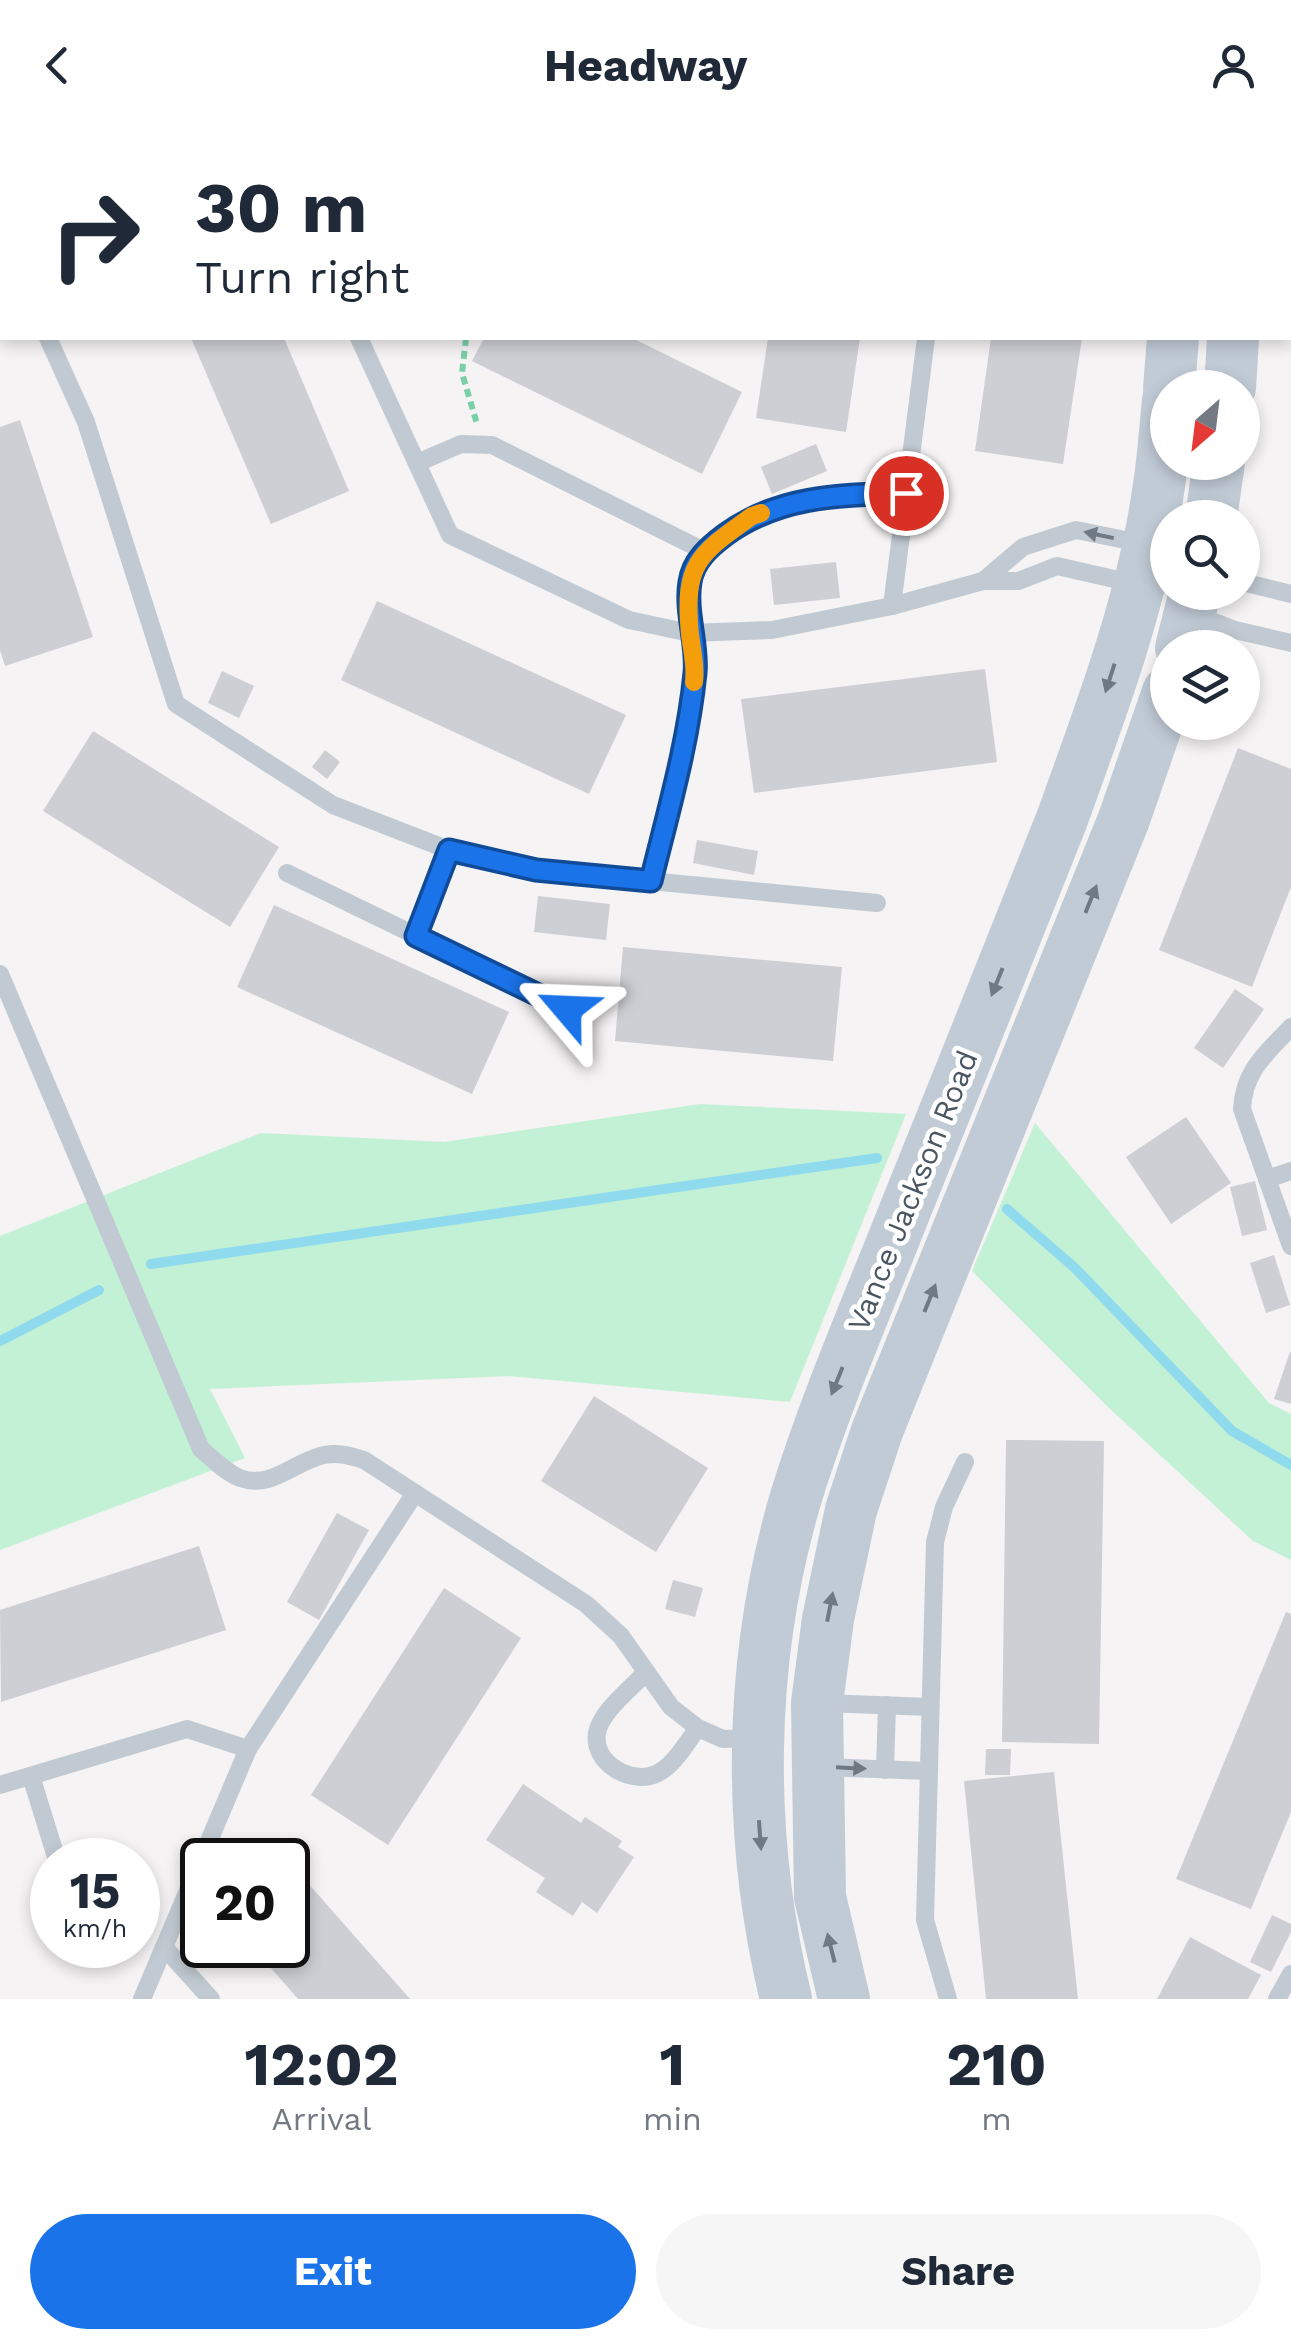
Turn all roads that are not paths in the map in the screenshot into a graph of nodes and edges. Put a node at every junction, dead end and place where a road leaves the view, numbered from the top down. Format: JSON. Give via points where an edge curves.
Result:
{"nodes":[{"id":1,"x":49,"y":340,"type":"edge"},
{"id":2,"x":360,"y":340,"type":"edge"},
{"id":3,"x":926,"y":340,"type":"edge"},
{"id":4,"x":1174,"y":340,"type":"edge"},
{"id":5,"x":1234,"y":340,"type":"edge"},
{"id":6,"x":1171,"y":370,"type":"edge"},
{"id":7,"x":1231,"y":370,"type":"edge"},
{"id":8,"x":416,"y":462,"type":"junction"},
{"id":9,"x":1159,"y":480,"type":"edge"},
{"id":10,"x":906,"y":493,"type":"junction"},
{"id":11,"x":1051,"y":536,"type":"junction"},
{"id":12,"x":704,"y":551,"type":"junction"},
{"id":13,"x":1143,"y":564,"type":"junction"},
{"id":14,"x":1057,"y":566,"type":"junction"},
{"id":15,"x":983,"y":581,"type":"junction"},
{"id":16,"x":1260,"y":586,"type":"edge"},
{"id":17,"x":1291,"y":594,"type":"edge"},
{"id":18,"x":892,"y":606,"type":"junction"},
{"id":19,"x":1188,"y":618,"type":"edge"},
{"id":20,"x":690,"y":633,"type":"junction"},
{"id":21,"x":1291,"y":644,"type":"edge"},
{"id":22,"x":1151,"y":740,"type":"edge"},
{"id":23,"x":449,"y":850,"type":"junction"},
{"id":24,"x":288,"y":873,"type":"dead end"},
{"id":25,"x":651,"y":881,"type":"junction"},
{"id":26,"x":877,"y":903,"type":"dead end"},
{"id":27,"x":416,"y":936,"type":"junction"},
{"id":28,"x":0,"y":974,"type":"edge"},
{"id":29,"x":567,"y":1009,"type":"dead end"},
{"id":30,"x":1291,"y":1028,"type":"edge"},
{"id":31,"x":1291,"y":1171,"type":"edge"},
{"id":32,"x":1267,"y":1179,"type":"junction"},
{"id":33,"x":1291,"y":1246,"type":"edge"},
{"id":34,"x":964,"y":1462,"type":"dead end"},
{"id":35,"x":415,"y":1493,"type":"junction"},
{"id":36,"x":646,"y":1673,"type":"junction"},
{"id":37,"x":817,"y":1703,"type":"junction"},
{"id":38,"x":887,"y":1705,"type":"junction"},
{"id":39,"x":930,"y":1706,"type":"junction"},
{"id":40,"x":698,"y":1728,"type":"junction"},
{"id":41,"x":756,"y":1738,"type":"junction"},
{"id":42,"x":248,"y":1749,"type":"junction"},
{"id":43,"x":816,"y":1767,"type":"junction"},
{"id":44,"x":885,"y":1770,"type":"junction"},
{"id":45,"x":929,"y":1772,"type":"junction"},
{"id":46,"x":31,"y":1776,"type":"junction"},
{"id":47,"x":0,"y":1785,"type":"edge"},
{"id":48,"x":51,"y":1838,"type":"edge"},
{"id":49,"x":164,"y":1947,"type":"junction"},
{"id":50,"x":1291,"y":1974,"type":"edge"},
{"id":51,"x":142,"y":1999,"type":"edge"},
{"id":52,"x":211,"y":1999,"type":"edge"},
{"id":53,"x":786,"y":1999,"type":"edge"},
{"id":54,"x":844,"y":1999,"type":"edge"},
{"id":55,"x":948,"y":1999,"type":"edge"},
{"id":56,"x":1277,"y":1999,"type":"edge"}],
"edges":[{"from":1,"to":23,"type":"lane","via":[[86,422],[176,704],[333,805]]},
{"from":2,"to":8,"type":"lane"},
{"from":3,"to":10,"type":"lane"},
{"from":4,"to":6,"type":"main road"},
{"from":5,"to":7,"type":"main road"},
{"from":8,"to":12,"type":"lane","via":[[460,444],[492,444]]},
{"from":8,"to":20,"type":"lane","via":[[450,535],[629,620]]},
{"from":9,"to":13,"type":"main road","name":"Vance Jackson Road"},
{"from":10,"to":12,"type":"lane","via":[[826,496],[752,516]]},
{"from":10,"to":18,"type":"lane"},
{"from":13,"to":11,"type":"lane","one_way":true,"via":[[1076,530]]},
{"from":11,"to":14,"type":"lane"},
{"from":11,"to":15,"type":"lane","via":[[1022,547]]},
{"from":12,"to":20,"type":"lane","via":[[690,580]]},
{"from":13,"to":14,"type":"lane"},
{"from":13,"to":41,"type":"main road","name":"Vance Jackson Road","one_way":true,"via":[[1062,818],[796,1499],[773,1600]]},
{"from":14,"to":15,"type":"lane","via":[[1018,581]]},
{"from":15,"to":18,"type":"lane"},
{"from":16,"to":17,"type":"lane"},
{"from":18,"to":20,"type":"lane","via":[[772,630]]},
{"from":19,"to":21,"type":"lane"},
{"from":20,"to":25,"type":"lane","via":[[696,666],[688,730]]},
{"from":37,"to":22,"type":"main road","name":"Vance Jackson Road","one_way":true,"via":[[850,1510],[877,1431]]},
{"from":23,"to":25,"type":"lane","via":[[536,870]]},
{"from":23,"to":27,"type":"lane"},
{"from":24,"to":27,"type":"lane"},
{"from":25,"to":26,"type":"lane"},
{"from":27,"to":29,"type":"lane"},
{"from":28,"to":35,"type":"lane","via":[[201,1449],[252,1482],[322,1455],[343,1454]]},
{"from":30,"to":32,"type":"lane","via":[[1243,1086],[1242,1109]]},
{"from":31,"to":32,"type":"lane"},
{"from":32,"to":33,"type":"lane"},
{"from":34,"to":39,"type":"lane","via":[[935,1542]]},
{"from":35,"to":36,"type":"lane","via":[[586,1604],[621,1636]]},
{"from":35,"to":42,"type":"lane"},
{"from":36,"to":40,"type":"lane","via":[[671,1707]]},
{"from":36,"to":40,"type":"lane","via":[[597,1732],[599,1751],[614,1769],[634,1777],[655,1774]]},
{"from":37,"to":38,"type":"lane"},
{"from":37,"to":43,"type":"main road","name":"Vance Jackson Road"},
{"from":38,"to":39,"type":"lane"},
{"from":38,"to":44,"type":"lane"},
{"from":39,"to":45,"type":"lane"},
{"from":40,"to":41,"type":"lane","via":[[722,1739]]},
{"from":41,"to":53,"type":"main road","name":"Vance Jackson Road","one_way":true,"via":[[759,1836]]},
{"from":42,"to":46,"type":"lane","via":[[187,1729]]},
{"from":42,"to":49,"type":"lane"},
{"from":43,"to":44,"type":"lane","one_way":true},
{"from":54,"to":43,"type":"main road","name":"Vance Jackson Road","one_way":true,"via":[[820,1897]]},
{"from":44,"to":45,"type":"lane"},
{"from":45,"to":55,"type":"lane","via":[[926,1920]]},
{"from":46,"to":47,"type":"lane"},
{"from":46,"to":48,"type":"lane"},
{"from":49,"to":51,"type":"lane"},
{"from":49,"to":52,"type":"lane"},
{"from":50,"to":56,"type":"lane"}]}
